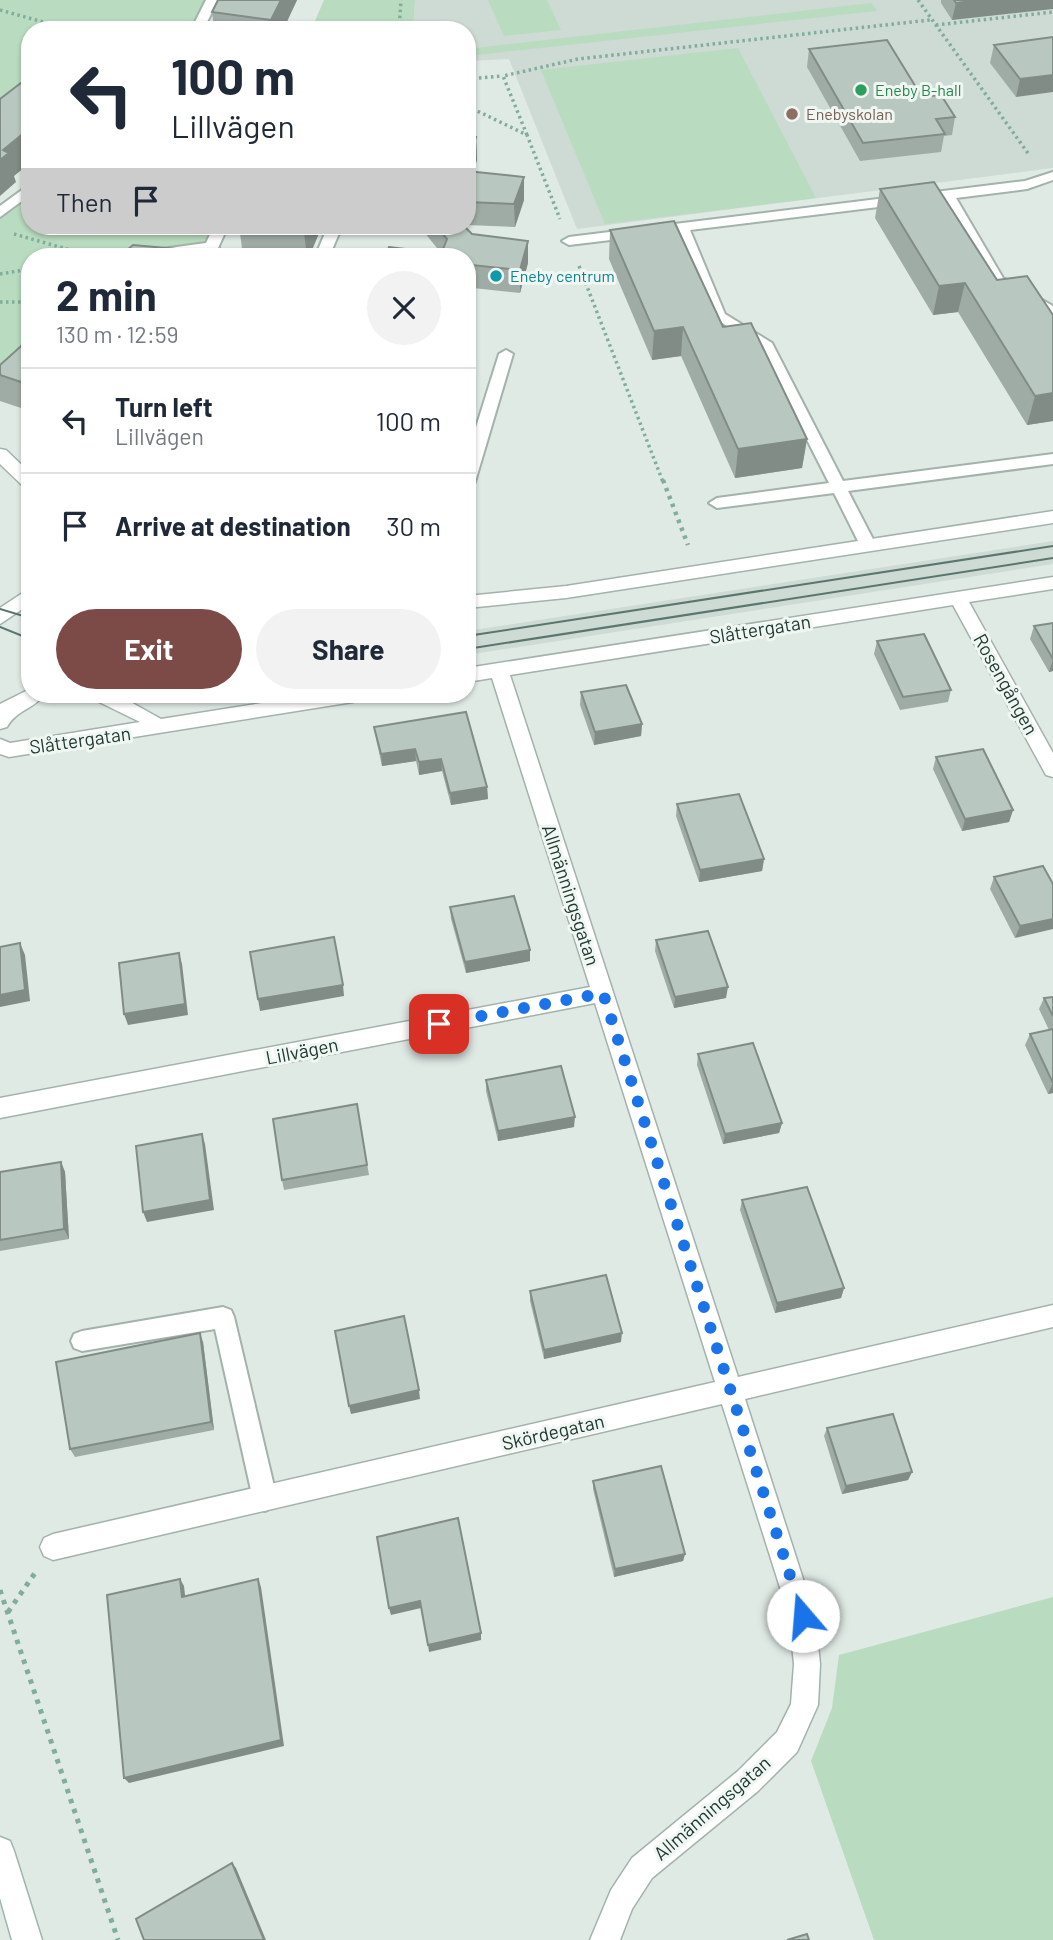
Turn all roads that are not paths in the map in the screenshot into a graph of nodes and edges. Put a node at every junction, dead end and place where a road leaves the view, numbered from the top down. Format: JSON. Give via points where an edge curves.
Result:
{"nodes":[{"id":1,"x":212,"y":0,"type":"edge"},
{"id":2,"x":202,"y":21,"type":"edge"},
{"id":3,"x":1049,"y":177,"type":"edge"},
{"id":4,"x":948,"y":195,"type":"junction"},
{"id":5,"x":21,"y":196,"type":"edge"},
{"id":6,"x":0,"y":213,"type":"edge"},
{"id":7,"x":683,"y":229,"type":"junction"},
{"id":8,"x":569,"y":241,"type":"road end"},
{"id":9,"x":1053,"y":312,"type":"edge"},
{"id":10,"x":506,"y":354,"type":"dead end"},
{"id":11,"x":476,"y":452,"type":"edge"},
{"id":12,"x":0,"y":454,"type":"edge"},
{"id":13,"x":1053,"y":458,"type":"edge"},
{"id":14,"x":21,"y":473,"type":"edge"},
{"id":15,"x":837,"y":488,"type":"junction"},
{"id":16,"x":718,"y":503,"type":"dead end"},
{"id":17,"x":1053,"y":517,"type":"edge"},
{"id":18,"x":868,"y":545,"type":"junction"},
{"id":19,"x":1053,"y":583,"type":"edge"},
{"id":20,"x":958,"y":598,"type":"junction"},
{"id":21,"x":21,"y":601,"type":"edge"},
{"id":22,"x":476,"y":601,"type":"edge"},
{"id":23,"x":0,"y":618,"type":"edge"},
{"id":24,"x":499,"y":670,"type":"junction"},
{"id":25,"x":476,"y":674,"type":"edge"},
{"id":26,"x":21,"y":702,"type":"edge"},
{"id":27,"x":118,"y":703,"type":"edge"},
{"id":28,"x":306,"y":703,"type":"edge"},
{"id":29,"x":0,"y":722,"type":"edge"},
{"id":30,"x":160,"y":728,"type":"junction"},
{"id":31,"x":0,"y":746,"type":"edge"},
{"id":32,"x":1053,"y":770,"type":"edge"},
{"id":33,"x":603,"y":993,"type":"junction"},
{"id":34,"x":0,"y":1108,"type":"edge"},
{"id":35,"x":1053,"y":1316,"type":"edge"},
{"id":36,"x":82,"y":1341,"type":"dead end"},
{"id":37,"x":729,"y":1390,"type":"junction"},
{"id":38,"x":265,"y":1499,"type":"junction"},
{"id":39,"x":53,"y":1547,"type":"road end"},
{"id":40,"x":0,"y":1851,"type":"edge"},
{"id":41,"x":27,"y":1940,"type":"edge"},
{"id":42,"x":605,"y":1940,"type":"edge"}],
"edges":[{"from":1,"to":2,"type":"lane"},
{"from":3,"to":4,"type":"lane","via":[[1027,185]]},
{"from":4,"to":7,"type":"lane"},
{"from":4,"to":9,"type":"lane","via":[[998,281]]},
{"from":5,"to":6,"type":"lane"},
{"from":7,"to":8,"type":"lane"},
{"from":7,"to":15,"type":"lane","via":[[719,316],[767,346]]},
{"from":10,"to":11,"type":"lane"},
{"from":12,"to":14,"type":"street"},
{"from":13,"to":15,"type":"lane"},
{"from":15,"to":16,"type":"lane"},
{"from":15,"to":18,"type":"lane"},
{"from":17,"to":18,"type":"street"},
{"from":18,"to":22,"type":"street","via":[[566,592]]},
{"from":19,"to":20,"type":"street","name":"Slåttergatan"},
{"from":20,"to":24,"type":"street","name":"Slåttergatan"},
{"from":20,"to":32,"type":"street","name":"Rosengången"},
{"from":21,"to":23,"type":"street"},
{"from":24,"to":25,"type":"street","name":"Slåttergatan"},
{"from":24,"to":33,"type":"street","name":"Allmänningsgatan"},
{"from":26,"to":29,"type":"street","via":[[7,709]]},
{"from":27,"to":30,"type":"street","name":"Slåttergatan"},
{"from":28,"to":30,"type":"street","name":"Slåttergatan"},
{"from":30,"to":31,"type":"street","name":"Slåttergatan","via":[[9,750]]},
{"from":33,"to":34,"type":"street","name":"Lillvägen"},
{"from":33,"to":37,"type":"street","name":"Allmänningsgatan"},
{"from":35,"to":37,"type":"street","name":"Skördegatan"},
{"from":36,"to":38,"type":"lane","via":[[223,1317]]},
{"from":37,"to":38,"type":"street","name":"Skördegatan"},
{"from":37,"to":42,"type":"street","name":"Allmänningsgatan","via":[[803,1616],[804,1705],[786,1742],[748,1781],[642,1868],[621,1900]]},
{"from":38,"to":39,"type":"street","name":"Skördegatan"},
{"from":40,"to":41,"type":"street"}]}
